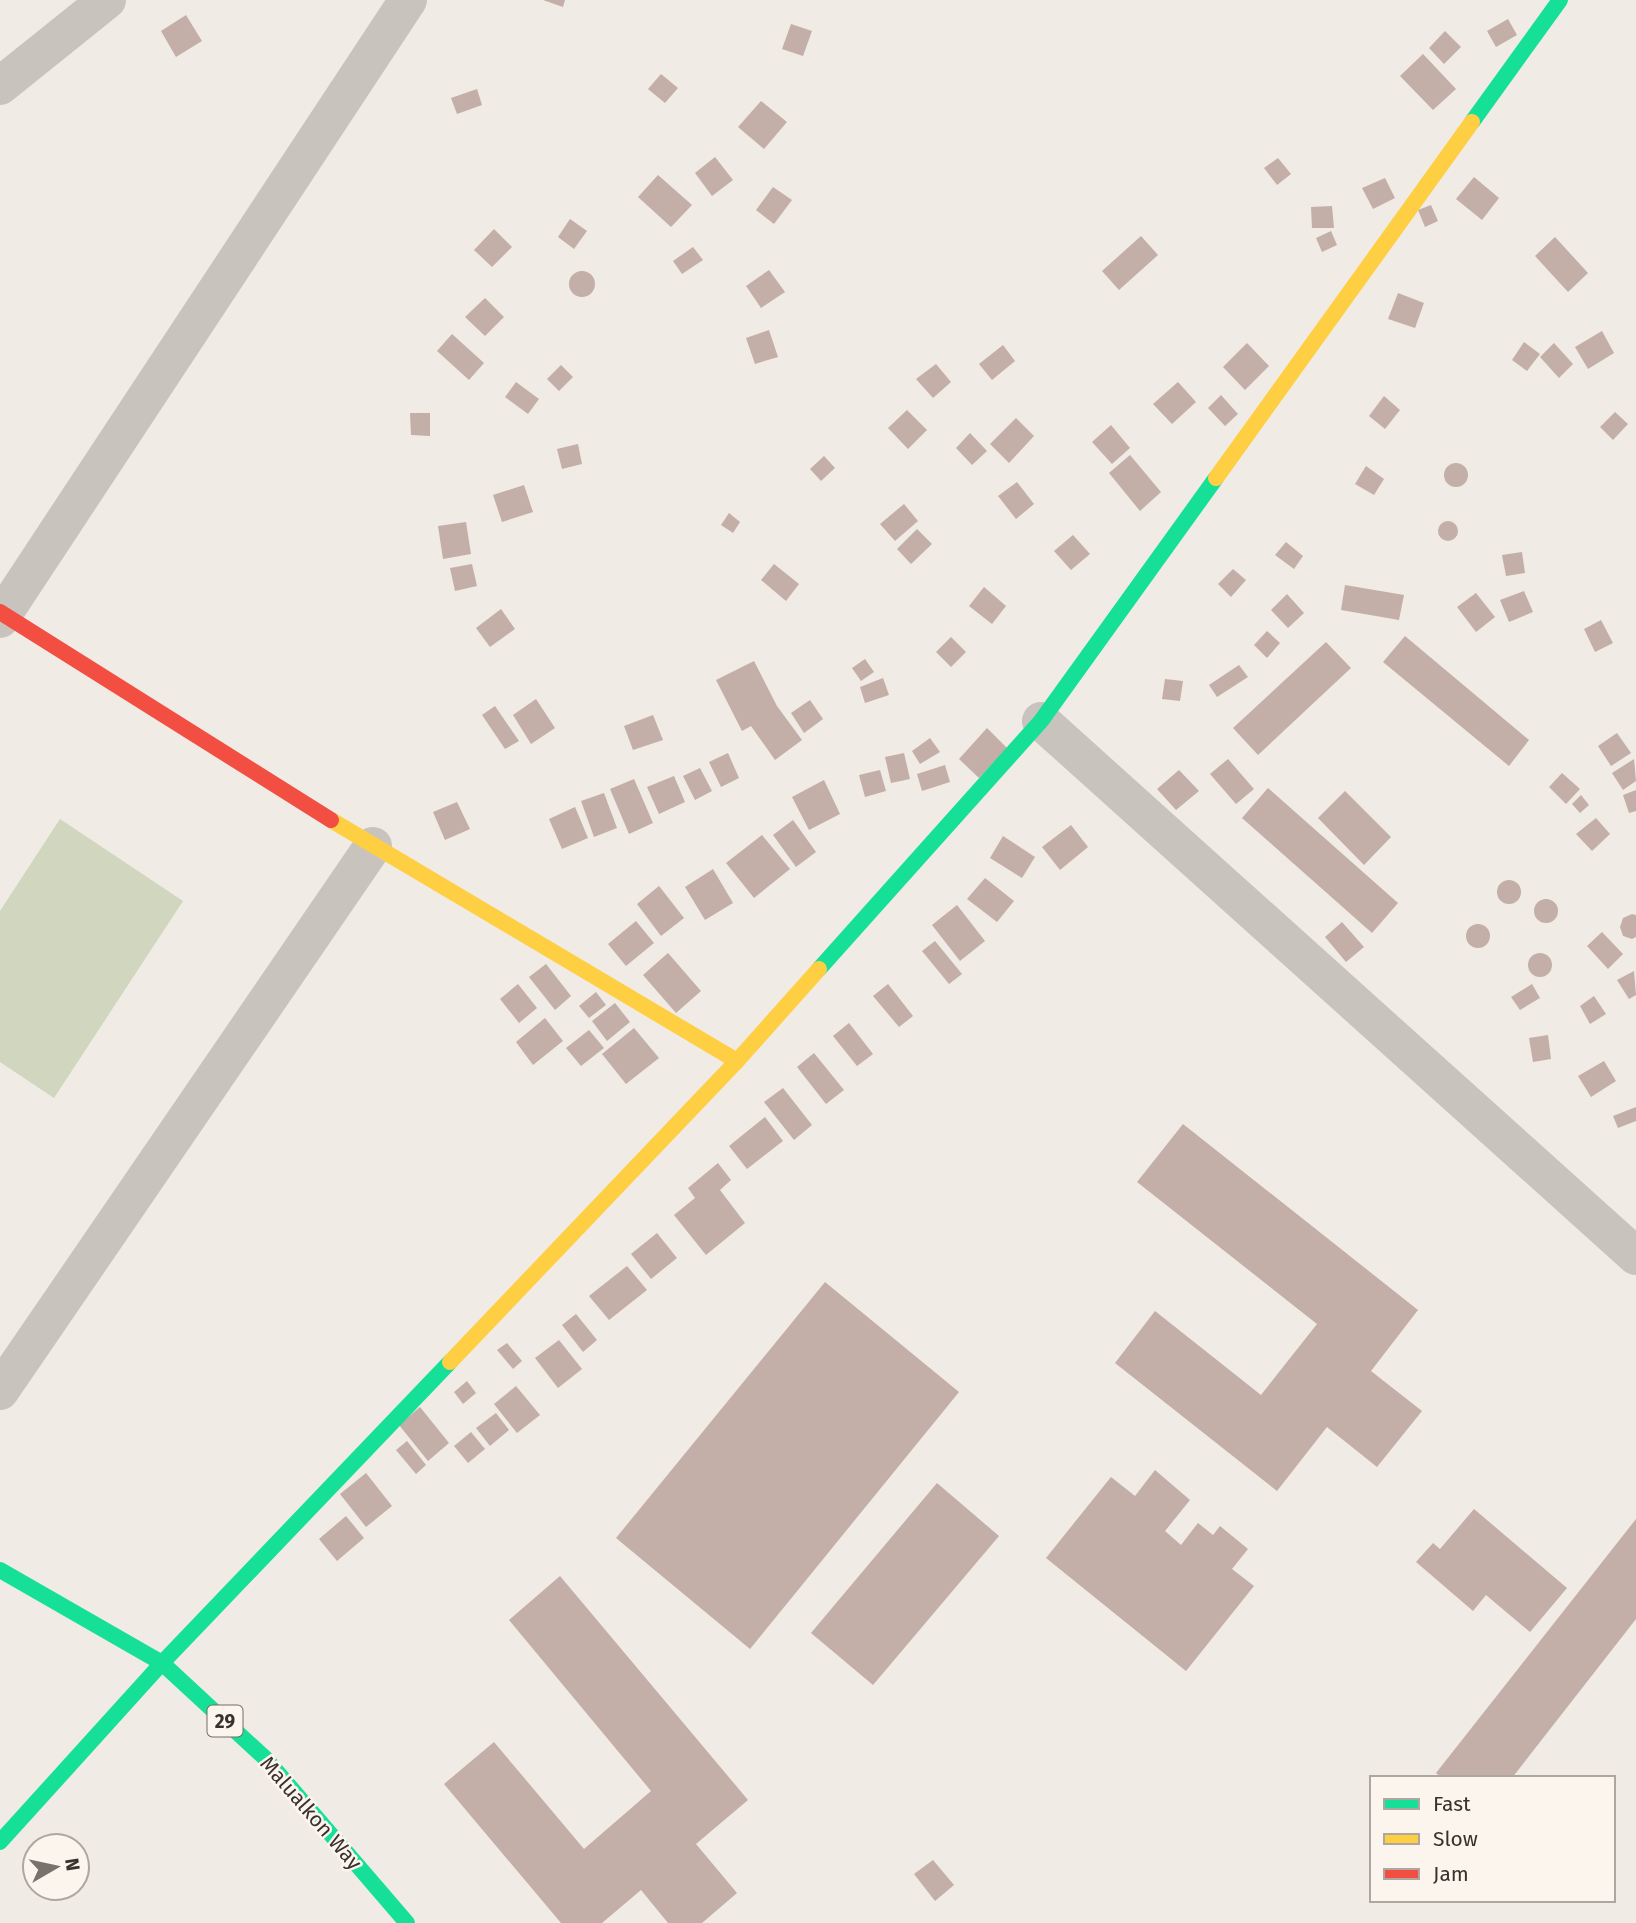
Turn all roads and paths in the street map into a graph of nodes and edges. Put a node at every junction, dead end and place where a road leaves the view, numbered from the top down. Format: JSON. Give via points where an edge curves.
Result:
{"nodes":[{"id":1,"x":107,"y":0,"type":"edge"},
{"id":2,"x":408,"y":0,"type":"edge"},
{"id":3,"x":1560,"y":0,"type":"edge"},
{"id":4,"x":0,"y":86,"type":"edge"},
{"id":5,"x":1,"y":615,"type":"edge"},
{"id":6,"x":1041,"y":721,"type":"junction"},
{"id":7,"x":373,"y":846,"type":"junction"},
{"id":8,"x":737,"y":1061,"type":"junction"},
{"id":9,"x":1636,"y":1256,"type":"edge"},
{"id":10,"x":0,"y":1391,"type":"edge"},
{"id":11,"x":0,"y":1570,"type":"edge"},
{"id":12,"x":162,"y":1663,"type":"junction"},
{"id":13,"x":0,"y":1842,"type":"edge"},
{"id":14,"x":407,"y":1923,"type":"edge"}],
"edges":[{"from":1,"to":4,"type":"street"},
{"from":2,"to":5,"type":"street"},
{"from":3,"to":6,"type":"street"},
{"from":5,"to":7,"type":"street"},
{"from":6,"to":8,"type":"street"},
{"from":6,"to":9,"type":"street"},
{"from":7,"to":8,"type":"street"},
{"from":7,"to":10,"type":"street"},
{"from":8,"to":12,"type":"street"},
{"from":11,"to":12,"type":"street","name":"Malualkon Way","number":"29"},
{"from":12,"to":13,"type":"street"},
{"from":12,"to":14,"type":"street","name":"Malualkon Way","number":"29","via":[[266,1759]]}]}
